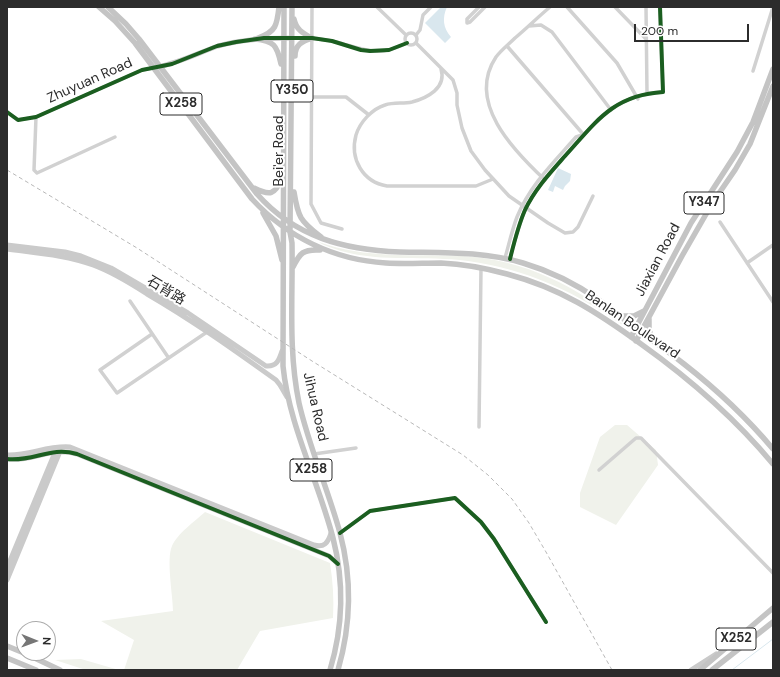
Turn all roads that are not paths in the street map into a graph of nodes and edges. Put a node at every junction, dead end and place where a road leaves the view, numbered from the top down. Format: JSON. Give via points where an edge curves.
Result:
{"nodes":[{"id":1,"x":99,"y":7,"type":"edge"},
{"id":2,"x":108,"y":7,"type":"edge"},
{"id":3,"x":278,"y":7,"type":"edge"},
{"id":4,"x":284,"y":7,"type":"edge"},
{"id":5,"x":292,"y":7,"type":"edge"},
{"id":6,"x":312,"y":7,"type":"edge"},
{"id":7,"x":431,"y":7,"type":"edge"},
{"id":8,"x":479,"y":7,"type":"edge"},
{"id":9,"x":484,"y":7,"type":"edge"},
{"id":10,"x":550,"y":7,"type":"edge"},
{"id":11,"x":567,"y":7,"type":"edge"},
{"id":12,"x":615,"y":7,"type":"edge"},
{"id":13,"x":646,"y":7,"type":"edge"},
{"id":14,"x":660,"y":7,"type":"edge"},
{"id":15,"x":772,"y":7,"type":"edge"},
{"id":16,"x":380,"y":8,"type":"edge"},
{"id":17,"x":528,"y":26,"type":"junction"},
{"id":18,"x":416,"y":35,"type":"junction"},
{"id":19,"x":406,"y":36,"type":"junction"},
{"id":20,"x":284,"y":38,"type":"junction"},
{"id":21,"x":292,"y":38,"type":"junction"},
{"id":22,"x":312,"y":38,"type":"junction"},
{"id":23,"x":255,"y":39,"type":"junction"},
{"id":24,"x":646,"y":39,"type":"junction"},
{"id":25,"x":407,"y":43,"type":"junction"},
{"id":26,"x":416,"y":43,"type":"junction"},
{"id":27,"x":507,"y":46,"type":"junction"},
{"id":28,"x":160,"y":67,"type":"junction"},
{"id":29,"x":154,"y":68,"type":"junction"},
{"id":30,"x":441,"y":68,"type":"junction"},
{"id":31,"x":773,"y":69,"type":"edge"},
{"id":32,"x":753,"y":71,"type":"dead end"},
{"id":33,"x":283,"y":75,"type":"junction"},
{"id":34,"x":773,"y":86,"type":"edge"},
{"id":35,"x":647,"y":93,"type":"junction"},
{"id":36,"x":312,"y":97,"type":"junction"},
{"id":37,"x":637,"y":97,"type":"junction"},
{"id":38,"x":292,"y":102,"type":"junction"},
{"id":39,"x":611,"y":110,"type":"junction"},
{"id":40,"x":7,"y":112,"type":"edge"},
{"id":41,"x":369,"y":115,"type":"junction"},
{"id":42,"x":36,"y":117,"type":"junction"},
{"id":43,"x":583,"y":134,"type":"junction"},
{"id":44,"x":115,"y":137,"type":"dead end"},
{"id":45,"x":283,"y":174,"type":"junction"},
{"id":46,"x":291,"y":175,"type":"junction"},
{"id":47,"x":543,"y":178,"type":"junction"},
{"id":48,"x":493,"y":179,"type":"junction"},
{"id":49,"x":252,"y":188,"type":"junction"},
{"id":50,"x":593,"y":196,"type":"dead end"},
{"id":51,"x":259,"y":206,"type":"junction"},
{"id":52,"x":522,"y":206,"type":"junction"},
{"id":53,"x":526,"y":208,"type":"junction"},
{"id":54,"x":284,"y":219,"type":"junction"},
{"id":55,"x":720,"y":222,"type":"dead end"},
{"id":56,"x":291,"y":224,"type":"junction"},
{"id":57,"x":284,"y":227,"type":"junction"},
{"id":58,"x":342,"y":229,"type":"dead end"},
{"id":59,"x":290,"y":232,"type":"junction"},
{"id":60,"x":326,"y":240,"type":"junction"},
{"id":61,"x":7,"y":244,"type":"edge"},
{"id":62,"x":773,"y":245,"type":"edge"},
{"id":63,"x":7,"y":249,"type":"edge"},
{"id":64,"x":326,"y":251,"type":"junction"},
{"id":65,"x":508,"y":259,"type":"junction"},
{"id":66,"x":747,"y":263,"type":"junction"},
{"id":67,"x":480,"y":268,"type":"junction"},
{"id":68,"x":284,"y":269,"type":"junction"},
{"id":69,"x":292,"y":269,"type":"junction"},
{"id":70,"x":130,"y":301,"type":"dead end"},
{"id":71,"x":773,"y":302,"type":"edge"},
{"id":72,"x":646,"y":309,"type":"junction"},
{"id":73,"x":650,"y":315,"type":"junction"},
{"id":74,"x":620,"y":316,"type":"junction"},
{"id":75,"x":635,"y":328,"type":"junction"},
{"id":76,"x":207,"y":332,"type":"junction"},
{"id":77,"x":641,"y":332,"type":"junction"},
{"id":78,"x":152,"y":334,"type":"junction"},
{"id":79,"x":631,"y":336,"type":"junction"},
{"id":80,"x":636,"y":340,"type":"junction"},
{"id":81,"x":656,"y":343,"type":"junction"},
{"id":82,"x":282,"y":350,"type":"junction"},
{"id":83,"x":168,"y":357,"type":"junction"},
{"id":84,"x":288,"y":399,"type":"junction"},
{"id":85,"x":480,"y":427,"type":"dead end"},
{"id":86,"x":356,"y":448,"type":"dead end"},
{"id":87,"x":58,"y":449,"type":"junction"},
{"id":88,"x":773,"y":450,"type":"edge"},
{"id":89,"x":314,"y":454,"type":"junction"},
{"id":90,"x":7,"y":455,"type":"edge"},
{"id":91,"x":7,"y":459,"type":"edge"},
{"id":92,"x":773,"y":464,"type":"edge"},
{"id":93,"x":599,"y":470,"type":"dead end"},
{"id":94,"x":331,"y":533,"type":"junction"},
{"id":95,"x":340,"y":533,"type":"junction"},
{"id":96,"x":338,"y":564,"type":"junction"},
{"id":97,"x":7,"y":568,"type":"edge"},
{"id":98,"x":773,"y":573,"type":"edge"},
{"id":99,"x":7,"y":580,"type":"edge"},
{"id":100,"x":773,"y":608,"type":"edge"},
{"id":101,"x":546,"y":622,"type":"dead end"},
{"id":102,"x":773,"y":622,"type":"edge"},
{"id":103,"x":732,"y":643,"type":"junction"},
{"id":104,"x":7,"y":658,"type":"edge"},
{"id":105,"x":41,"y":661,"type":"edge"},
{"id":106,"x":36,"y":670,"type":"edge"},
{"id":107,"x":60,"y":670,"type":"edge"},
{"id":108,"x":330,"y":670,"type":"edge"},
{"id":109,"x":338,"y":670,"type":"edge"},
{"id":110,"x":691,"y":670,"type":"edge"},
{"id":111,"x":700,"y":670,"type":"edge"},
{"id":112,"x":712,"y":670,"type":"edge"}],
"edges":[{"from":1,"to":29,"type":"main road","number":"X258","via":[[122,28]]},
{"from":2,"to":28,"type":"main road","number":"X258","via":[[130,28]]},
{"from":3,"to":23,"type":"main road","via":[[276,26],[268,34]]},
{"from":4,"to":20,"type":"main road","name":"Bei'er Road","number":"Y350"},
{"from":5,"to":21,"type":"main road","name":"Bei'er Road","number":"Y350"},
{"from":5,"to":22,"type":"main road","via":[[296,26]]},
{"from":6,"to":22,"type":"street"},
{"from":7,"to":18,"type":"street","via":[[423,15],[420,30]]},
{"from":8,"to":9,"type":"street","via":[[467,19],[467,23]]},
{"from":10,"to":17,"type":"street"},
{"from":11,"to":37,"type":"street","via":[[617,63]]},
{"from":12,"to":24,"type":"street"},
{"from":13,"to":24,"type":"street"},
{"from":14,"to":35,"type":"street","via":[[663,92]]},
{"from":15,"to":32,"type":"street"},
{"from":16,"to":19,"type":"street"},
{"from":17,"to":27,"type":"street"},
{"from":17,"to":39,"type":"street","via":[[541,25],[552,32]]},
{"from":18,"to":19,"type":"street","via":[[411,32]]},
{"from":18,"to":26,"type":"street"},
{"from":19,"to":25,"type":"street"},
{"from":20,"to":21,"type":"street"},
{"from":20,"to":23,"type":"street"},
{"from":20,"to":33,"type":"main road","name":"Bei'er Road","number":"Y350"},
{"from":21,"to":22,"type":"street"},
{"from":21,"to":38,"type":"main road","name":"Bei'er Road","number":"Y350"},
{"from":22,"to":25,"type":"street","via":[[370,51],[389,50]]},
{"from":22,"to":36,"type":"street"},
{"from":22,"to":38,"type":"main road","via":[[296,47]]},
{"from":23,"to":28,"type":"street","via":[[217,46]]},
{"from":23,"to":33,"type":"main road","via":[[269,41],[276,46]]},
{"from":24,"to":35,"type":"street"},
{"from":25,"to":26,"type":"street"},
{"from":26,"to":30,"type":"street"},
{"from":27,"to":43,"type":"street"},
{"from":27,"to":47,"type":"street","via":[[497,56],[488,73],[487,102],[492,116],[506,137]]},
{"from":28,"to":29,"type":"street"},
{"from":28,"to":49,"type":"main road","number":"X258"},
{"from":29,"to":42,"type":"street","name":"Zhuyuan Road","via":[[142,70]]},
{"from":29,"to":51,"type":"main road","number":"X258"},
{"from":30,"to":41,"type":"street","via":[[442,81],[435,92],[411,102],[384,105]]},
{"from":30,"to":48,"type":"street","via":[[453,80],[466,140],[478,161]]},
{"from":31,"to":72,"type":"main road","name":"Jiaxian Road","number":"Y347","via":[[753,122],[737,152],[691,223]]},
{"from":33,"to":45,"type":"main road","name":"Bei'er Road","number":"Y350"},
{"from":34,"to":73,"type":"main road","name":"Jiaxian Road","number":"Y347","via":[[750,144],[713,202]]},
{"from":35,"to":37,"type":"street"},
{"from":36,"to":41,"type":"street","via":[[346,97]]},
{"from":36,"to":58,"type":"street","via":[[311,204],[321,223]]},
{"from":37,"to":39,"type":"street"},
{"from":38,"to":46,"type":"main road","name":"Bei'er Road","number":"Y350"},
{"from":39,"to":43,"type":"street"},
{"from":40,"to":42,"type":"street","name":"Zhuyuan Road","via":[[18,120]]},
{"from":41,"to":48,"type":"street","via":[[359,128],[354,149],[361,170],[376,183],[387,186],[476,186]]},
{"from":42,"to":44,"type":"street","via":[[34,170],[37,173]]},
{"from":43,"to":47,"type":"street","via":[[576,137]]},
{"from":45,"to":49,"type":"main road","via":[[278,187],[272,192],[264,193]]},
{"from":45,"to":54,"type":"main road","number":"Y350"},
{"from":46,"to":56,"type":"main road","name":"Bei'er Road","number":"Y350"},
{"from":46,"to":60,"type":"main road","via":[[299,215],[308,227]]},
{"from":47,"to":52,"type":"street","via":[[529,193]]},
{"from":47,"to":53,"type":"street"},
{"from":48,"to":52,"type":"street"},
{"from":49,"to":54,"type":"main road","number":"X258"},
{"from":50,"to":53,"type":"street","via":[[573,232],[565,233]]},
{"from":51,"to":57,"type":"main road","name":"Banlan Boulevard"},
{"from":51,"to":68,"type":"main road","number":"X258","via":[[276,236]]},
{"from":52,"to":53,"type":"street"},
{"from":52,"to":65,"type":"street","via":[[514,226]]},
{"from":53,"to":65,"type":"street"},
{"from":54,"to":56,"type":"main road","number":"X258"},
{"from":54,"to":57,"type":"main road","name":"Jihua Road","number":"X258"},
{"from":55,"to":66,"type":"street"},
{"from":56,"to":59,"type":"main road","name":"Jihua Road","number":"X258"},
{"from":56,"to":60,"type":"main road","name":"Banlan Boulevard"},
{"from":57,"to":59,"type":"main road","name":"Banlan Boulevard"},
{"from":57,"to":68,"type":"main road","name":"Jihua Road","number":"X258"},
{"from":59,"to":64,"type":"main road","name":"Banlan Boulevard"},
{"from":59,"to":69,"type":"main road","name":"Jihua Road","number":"X258"},
{"from":60,"to":65,"type":"main road","name":"Banlan Boulevard","via":[[380,251],[464,252]]},
{"from":61,"to":82,"type":"street","name":"石背路","via":[[65,252],[111,268],[188,313],[266,366],[270,367],[277,363]]},
{"from":62,"to":66,"type":"street"},
{"from":63,"to":76,"type":"street","name":"石背路","via":[[64,257],[109,272]]},
{"from":64,"to":67,"type":"main road","name":"Banlan Boulevard","via":[[375,262],[440,263]]},
{"from":64,"to":69,"type":"main road","via":[[306,251],[299,256]]},
{"from":65,"to":74,"type":"main road","name":"Banlan Boulevard","via":[[568,281]]},
{"from":66,"to":71,"type":"street"},
{"from":67,"to":79,"type":"main road","name":"Banlan Boulevard","via":[[517,276],[554,290],[589,308]]},
{"from":67,"to":85,"type":"street"},
{"from":68,"to":82,"type":"main road","name":"Jihua Road","number":"X258"},
{"from":69,"to":89,"type":"main road","name":"Jihua Road","number":"X258","via":[[291,332],[295,375],[302,417]]},
{"from":70,"to":78,"type":"street"},
{"from":72,"to":74,"type":"main road","via":[[634,316]]},
{"from":72,"to":75,"type":"main road","name":"Jiaxian Road","number":"Y347"},
{"from":73,"to":77,"type":"main road","name":"Jiaxian Road","number":"Y347"},
{"from":73,"to":81,"type":"main road","via":[[649,330]]},
{"from":74,"to":75,"type":"main road","name":"Banlan Boulevard"},
{"from":75,"to":77,"type":"main road","name":"Banlan Boulevard"},
{"from":75,"to":79,"type":"main road","name":"Jiaxian Road","number":"Y347"},
{"from":76,"to":83,"type":"street"},
{"from":76,"to":84,"type":"street","name":"石背路","via":[[276,380]]},
{"from":77,"to":80,"type":"main road","name":"Jiaxian Road","number":"Y347"},
{"from":77,"to":81,"type":"main road","name":"Banlan Boulevard"},
{"from":78,"to":83,"type":"street"},
{"from":78,"to":83,"type":"street","via":[[100,370],[117,393]]},
{"from":79,"to":80,"type":"main road","name":"Banlan Boulevard"},
{"from":80,"to":92,"type":"main road","name":"Banlan Boulevard","via":[[704,392]]},
{"from":81,"to":88,"type":"main road","name":"Banlan Boulevard","via":[[723,397]]},
{"from":82,"to":84,"type":"main road","name":"Jihua Road","number":"X258"},
{"from":84,"to":94,"type":"main road","name":"Jihua Road","number":"X258"},
{"from":86,"to":89,"type":"street"},
{"from":87,"to":90,"type":"street"},
{"from":87,"to":91,"type":"street","via":[[22,460]]},
{"from":87,"to":94,"type":"street","via":[[79,450],[314,545],[327,544]]},
{"from":87,"to":96,"type":"street","via":[[78,454],[329,556]]},
{"from":87,"to":97,"type":"street"},
{"from":87,"to":99,"type":"street"},
{"from":89,"to":95,"type":"main road","name":"Jihua Road","number":"X258"},
{"from":93,"to":98,"type":"street","via":[[636,438],[641,438]]},
{"from":94,"to":96,"type":"main road","name":"Jihua Road","number":"X258"},
{"from":95,"to":101,"type":"street","via":[[370,510],[455,498],[481,522],[494,539]]},
{"from":95,"to":109,"type":"main road","name":"Jihua Road","number":"X258","via":[[347,568],[348,602],[346,636]]},
{"from":96,"to":108,"type":"main road","name":"Jihua Road","number":"X258","via":[[340,618]]},
{"from":100,"to":103,"type":"main road","number":"X252"},
{"from":102,"to":112,"type":"main road","number":"X252"},
{"from":103,"to":110,"type":"street"},
{"from":103,"to":111,"type":"main road","number":"X252"},
{"from":104,"to":106,"type":"main road"},
{"from":105,"to":107,"type":"main road"}]}
